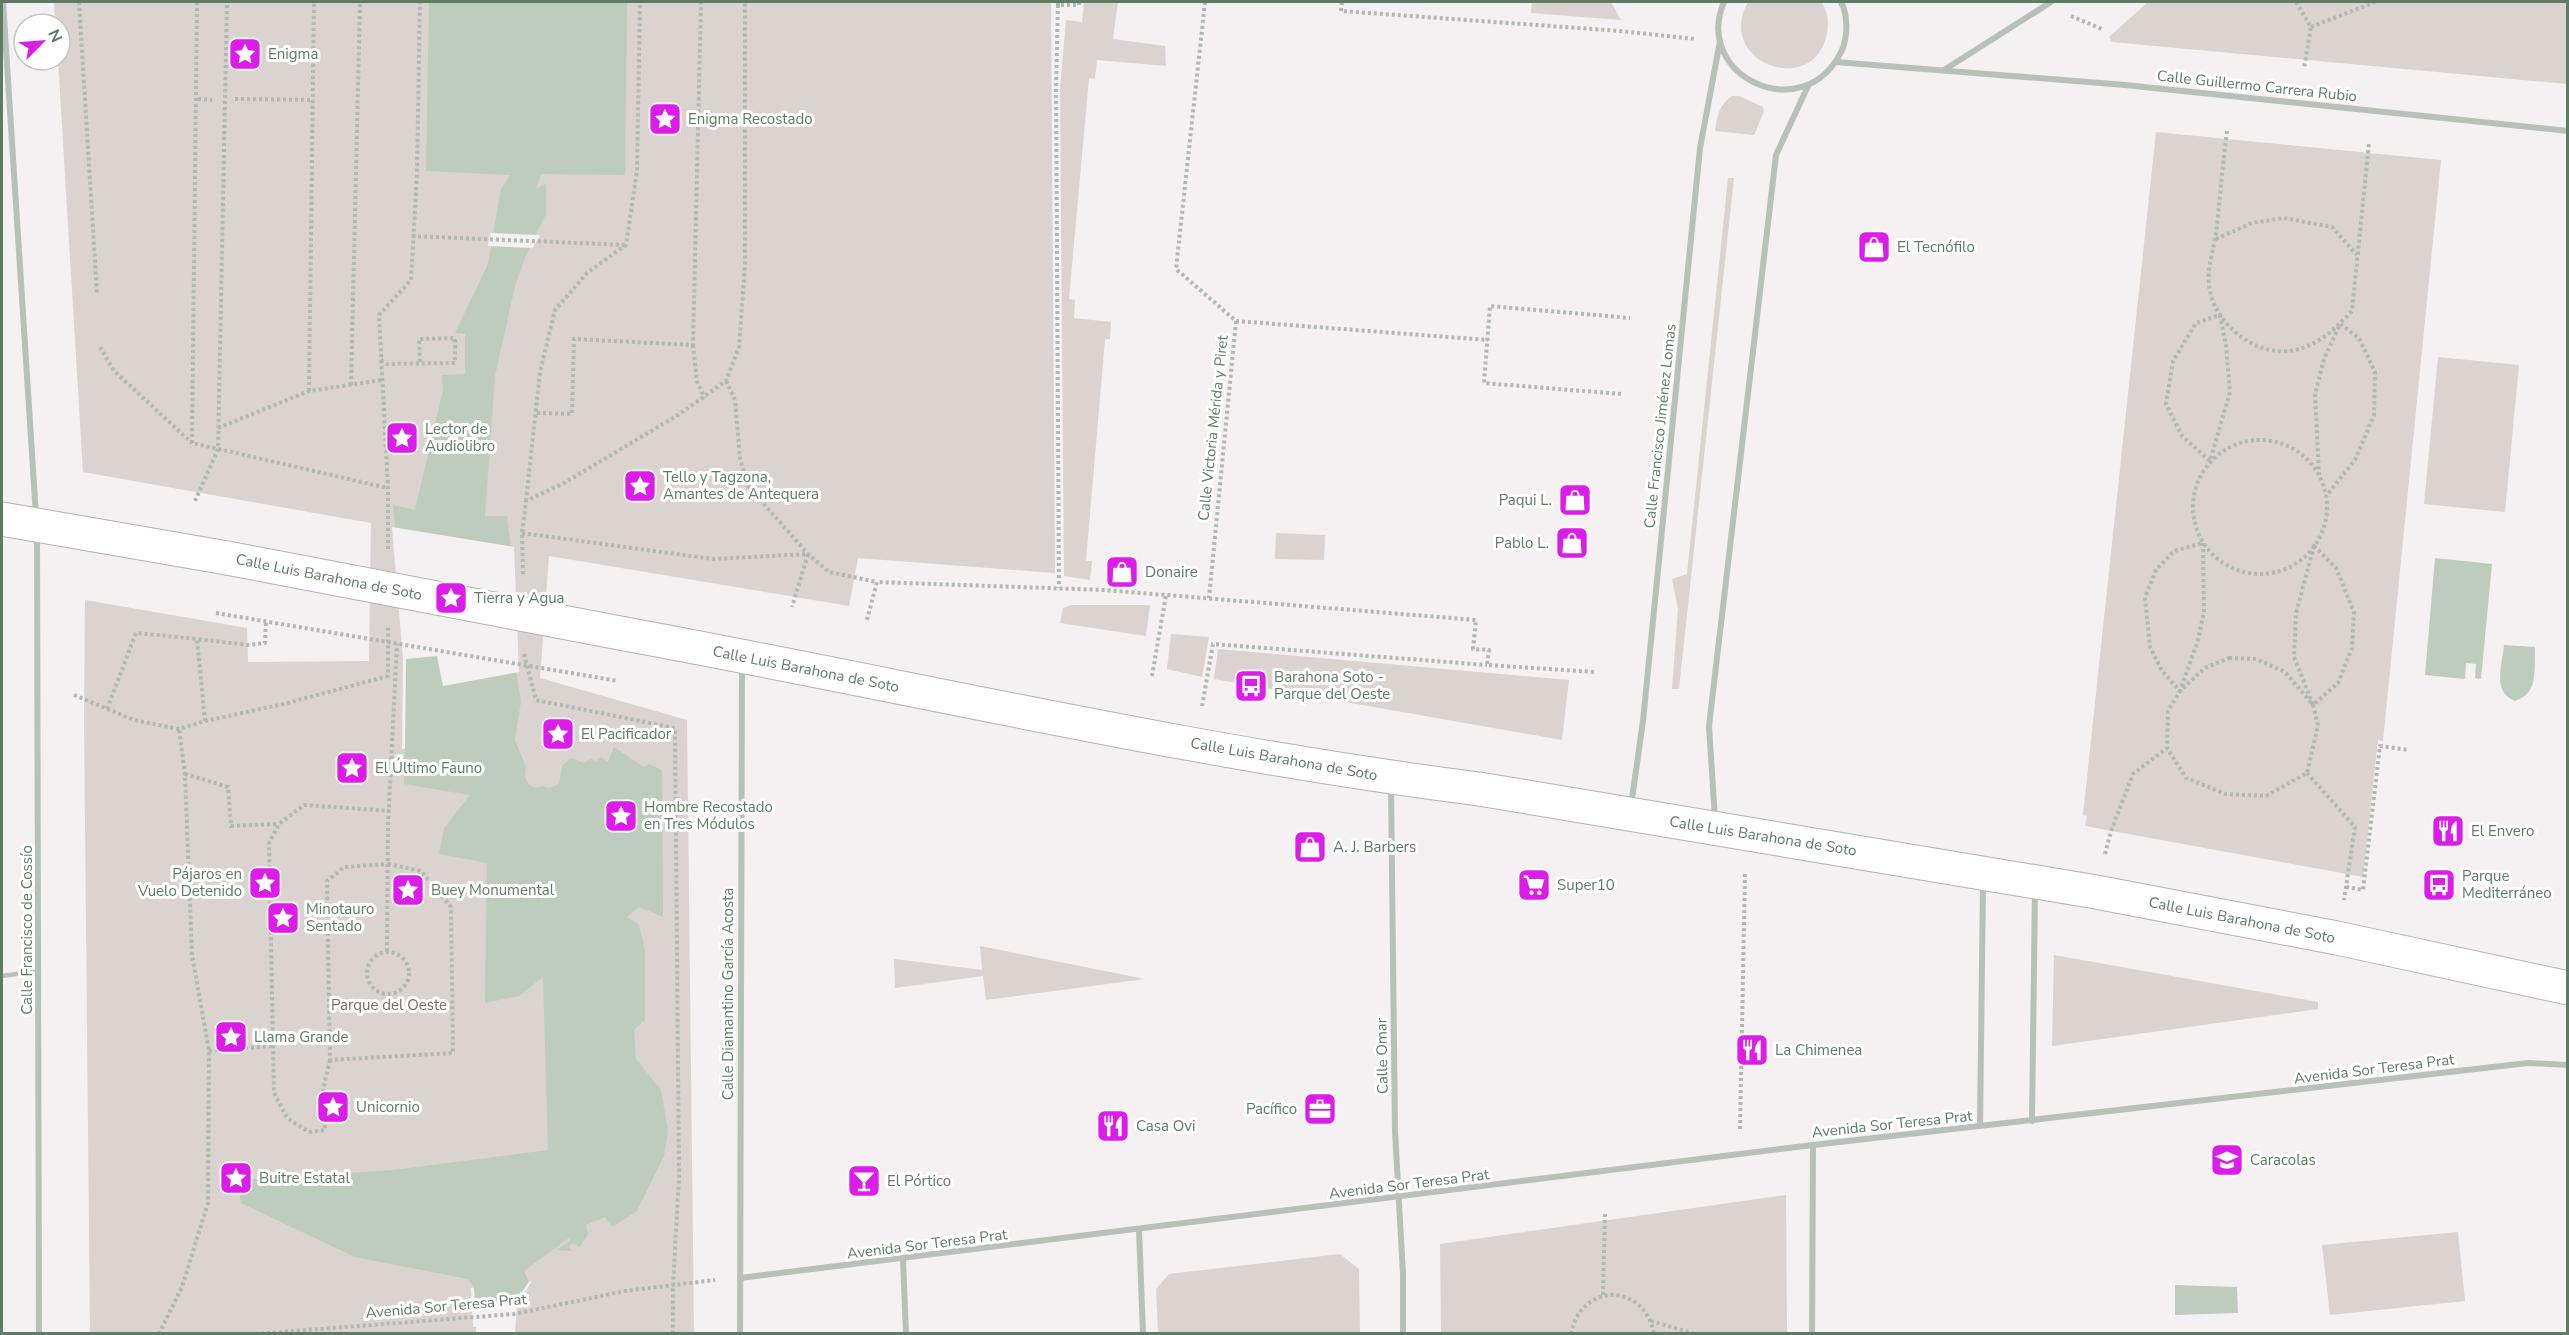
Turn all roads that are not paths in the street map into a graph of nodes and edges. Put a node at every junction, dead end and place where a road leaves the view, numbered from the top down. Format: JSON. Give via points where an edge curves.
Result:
{"nodes":[{"id":1,"x":3,"y":2,"type":"edge"},
{"id":2,"x":1722,"y":2,"type":"edge"},
{"id":3,"x":1841,"y":2,"type":"edge"},
{"id":4,"x":2051,"y":2,"type":"edge"},
{"id":5,"x":1720,"y":41,"type":"junction"},
{"id":6,"x":1836,"y":62,"type":"junction"},
{"id":7,"x":1943,"y":70,"type":"junction"},
{"id":8,"x":1808,"y":86,"type":"junction"},
{"id":9,"x":2568,"y":130,"type":"edge"},
{"id":10,"x":2,"y":519,"type":"edge"},
{"id":11,"x":37,"y":526,"type":"junction"},
{"id":12,"x":741,"y":655,"type":"junction"},
{"id":13,"x":1391,"y":778,"type":"junction"},
{"id":14,"x":1630,"y":815,"type":"junction"},
{"id":15,"x":1731,"y":831,"type":"junction"},
{"id":16,"x":1983,"y":872,"type":"junction"},
{"id":17,"x":2035,"y":881,"type":"junction"},
{"id":18,"x":39,"y":971,"type":"junction"},
{"id":19,"x":2,"y":976,"type":"edge"},
{"id":20,"x":2568,"y":988,"type":"edge"},
{"id":21,"x":2568,"y":1065,"type":"edge"},
{"id":22,"x":2032,"y":1120,"type":"junction"},
{"id":23,"x":1980,"y":1126,"type":"junction"},
{"id":24,"x":1813,"y":1145,"type":"junction"},
{"id":25,"x":1398,"y":1197,"type":"junction"},
{"id":26,"x":1139,"y":1229,"type":"junction"},
{"id":27,"x":903,"y":1259,"type":"junction"},
{"id":28,"x":740,"y":1278,"type":"junction"},
{"id":29,"x":39,"y":1334,"type":"edge"},
{"id":30,"x":740,"y":1334,"type":"edge"},
{"id":31,"x":906,"y":1334,"type":"edge"},
{"id":32,"x":1143,"y":1334,"type":"edge"},
{"id":33,"x":1403,"y":1334,"type":"edge"},
{"id":34,"x":1812,"y":1334,"type":"edge"}],
"edges":[{"from":1,"to":11,"type":"street","name":"Calle Francisco de Cossío"},
{"from":2,"to":5,"type":"street","name":"Calle Francisco Jiménez Lomas"},
{"from":3,"to":6,"type":"street","via":[[1847,25]]},
{"from":4,"to":7,"type":"street"},
{"from":5,"to":8,"type":"street","via":[[1727,58],[1754,84],[1772,90]]},
{"from":5,"to":14,"type":"street","name":"Calle Francisco Jiménez Lomas","via":[[1700,148],[1643,721]]},
{"from":6,"to":7,"type":"street","name":"Calle Guillermo Carrera Rubio"},
{"from":6,"to":8,"type":"street"},
{"from":7,"to":9,"type":"street","name":"Calle Guillermo Carrera Rubio"},
{"from":8,"to":15,"type":"street","via":[[1776,155],[1709,726]]},
{"from":10,"to":11,"type":"main road","name":"Calle Luis Barahona de Soto"},
{"from":11,"to":12,"type":"main road","name":"Calle Luis Barahona de Soto","bridge":true},
{"from":11,"to":18,"type":"street","name":"Calle Francisco de Cossío"},
{"from":12,"to":13,"type":"main road","name":"Calle Luis Barahona de Soto","via":[[1195,744]]},
{"from":12,"to":28,"type":"street","name":"Calle Diamantino García Acosta"},
{"from":13,"to":14,"type":"main road","name":"Calle Luis Barahona de Soto"},
{"from":13,"to":25,"type":"street","name":"Calle Omar"},
{"from":14,"to":15,"type":"main road","name":"Calle Luis Barahona de Soto"},
{"from":15,"to":16,"type":"main road","name":"Calle Luis Barahona de Soto"},
{"from":16,"to":17,"type":"main road","name":"Calle Luis Barahona de Soto"},
{"from":16,"to":23,"type":"street"},
{"from":17,"to":20,"type":"main road","name":"Calle Luis Barahona de Soto","via":[[2337,938]]},
{"from":17,"to":22,"type":"street"},
{"from":18,"to":19,"type":"lane"},
{"from":18,"to":29,"type":"street","name":"Calle Francisco de Cossío"},
{"from":21,"to":22,"type":"street","name":"Avenida Sor Teresa Prat","via":[[2528,1063]]},
{"from":22,"to":23,"type":"street","name":"Avenida Sor Teresa Prat"},
{"from":23,"to":24,"type":"street","name":"Avenida Sor Teresa Prat"},
{"from":24,"to":25,"type":"street","name":"Avenida Sor Teresa Prat"},
{"from":24,"to":34,"type":"street"},
{"from":25,"to":26,"type":"street","name":"Avenida Sor Teresa Prat"},
{"from":25,"to":33,"type":"street","name":"Calle Omar"},
{"from":26,"to":27,"type":"street","name":"Avenida Sor Teresa Prat"},
{"from":26,"to":32,"type":"street"},
{"from":27,"to":28,"type":"street","name":"Avenida Sor Teresa Prat"},
{"from":27,"to":31,"type":"street"},
{"from":28,"to":30,"type":"street","name":"Calle Diamantino García Acosta"}]}
